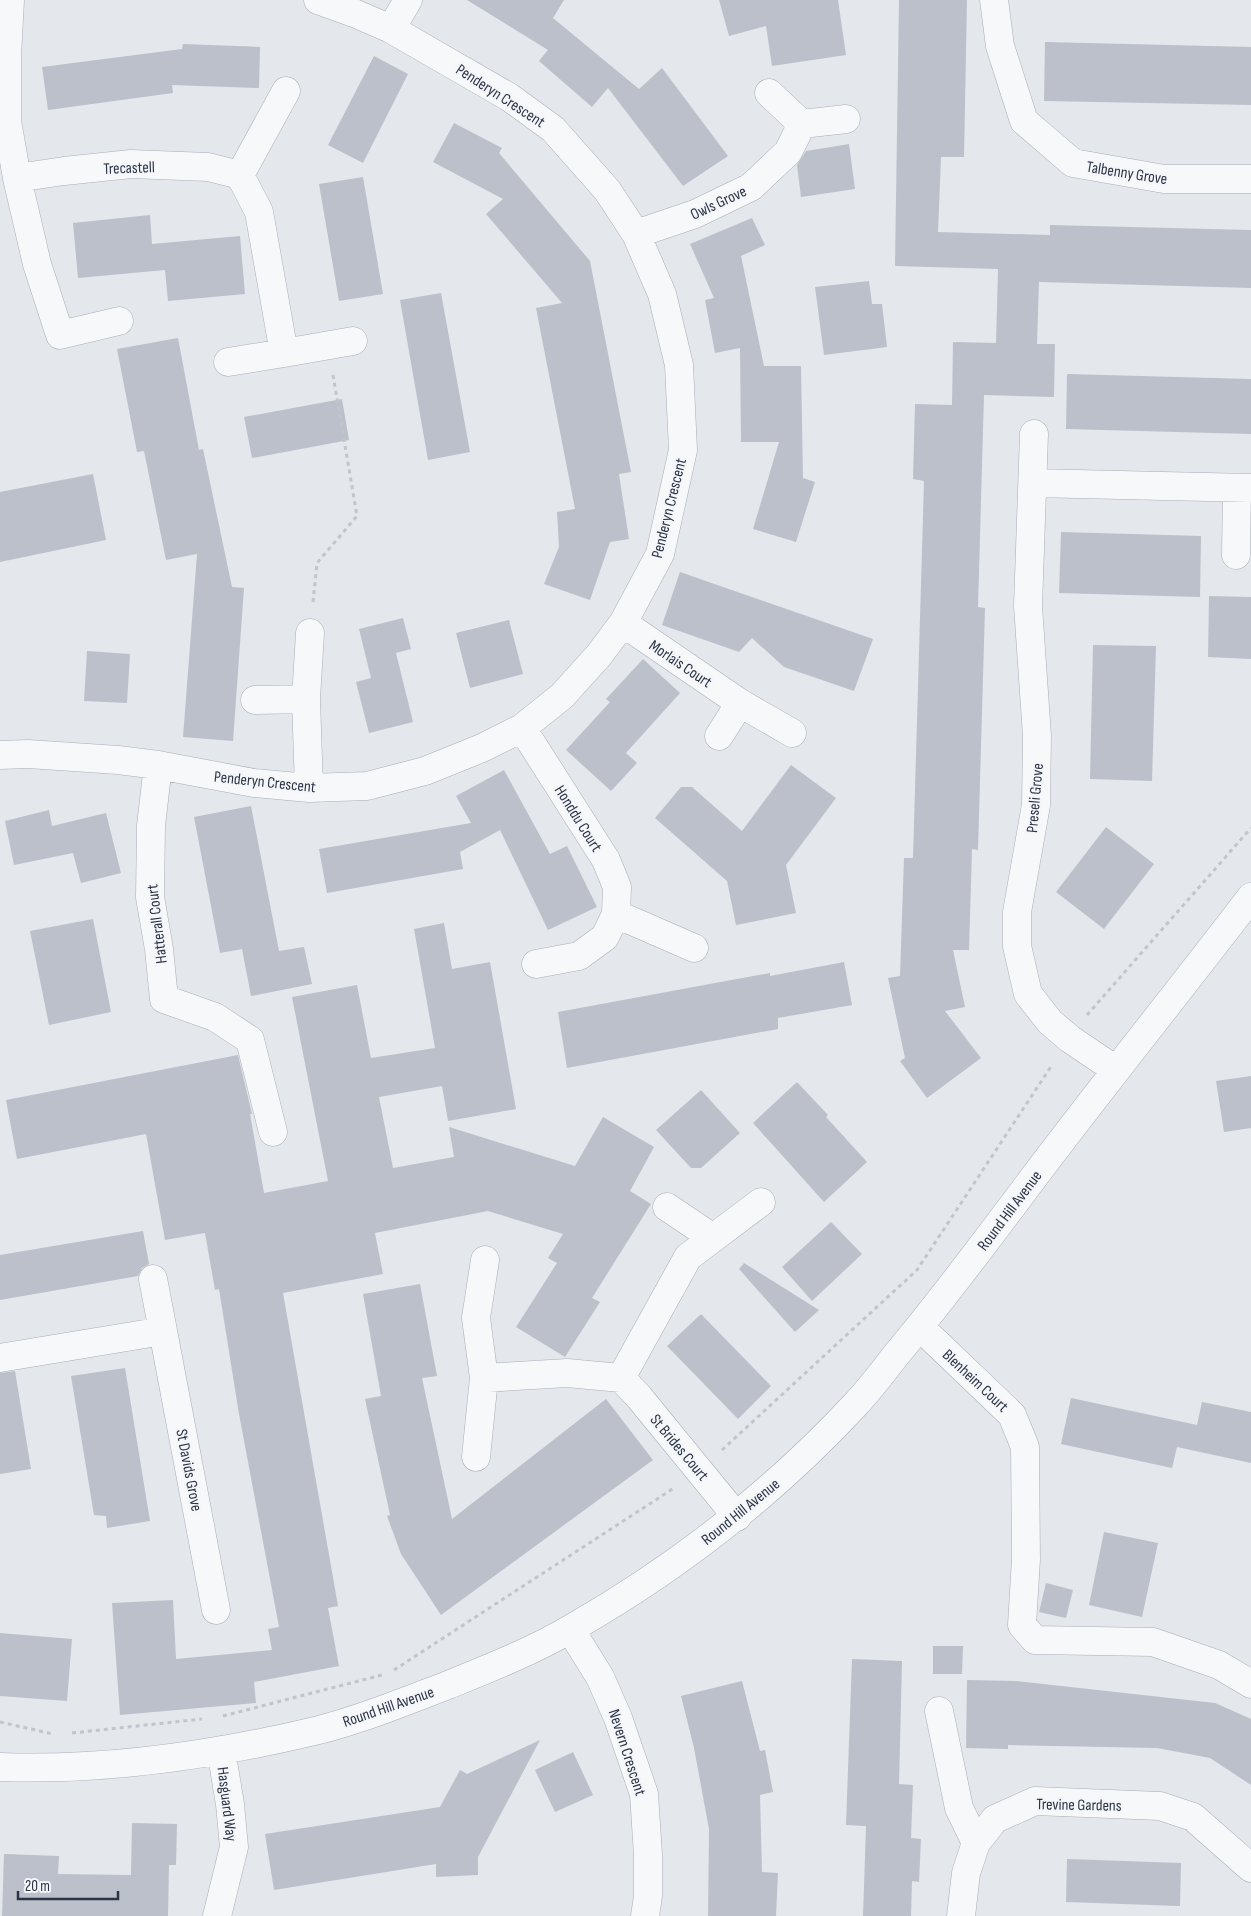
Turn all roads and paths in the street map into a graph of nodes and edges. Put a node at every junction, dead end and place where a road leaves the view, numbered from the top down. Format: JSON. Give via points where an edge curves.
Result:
{"nodes":[{"id":1,"x":10,"y":0,"type":"edge"},
{"id":2,"x":318,"y":0,"type":"edge"},
{"id":3,"x":408,"y":0,"type":"edge"},
{"id":4,"x":994,"y":0,"type":"edge"},
{"id":5,"x":391,"y":29,"type":"junction"},
{"id":6,"x":286,"y":90,"type":"dead end"},
{"id":7,"x":769,"y":93,"type":"dead end"},
{"id":8,"x":846,"y":119,"type":"dead end"},
{"id":9,"x":802,"y":124,"type":"junction"},
{"id":10,"x":240,"y":175,"type":"junction"},
{"id":11,"x":17,"y":178,"type":"junction"},
{"id":12,"x":1251,"y":179,"type":"edge"},
{"id":13,"x":636,"y":234,"type":"junction"},
{"id":14,"x":119,"y":321,"type":"dead end"},
{"id":15,"x":341,"y":343,"type":"joint"},
{"id":16,"x":284,"y":353,"type":"junction"},
{"id":17,"x":228,"y":362,"type":"dead end"},
{"id":18,"x":1034,"y":434,"type":"dead end"},
{"id":19,"x":1033,"y":483,"type":"junction"},
{"id":20,"x":1244,"y":488,"type":"edge"},
{"id":21,"x":1236,"y":555,"type":"dead end"},
{"id":22,"x":623,"y":623,"type":"junction"},
{"id":23,"x":310,"y":633,"type":"joint"},
{"id":24,"x":306,"y":699,"type":"junction"},
{"id":25,"x":255,"y":700,"type":"dead end"},
{"id":26,"x":740,"y":703,"type":"junction"},
{"id":27,"x":522,"y":728,"type":"junction"},
{"id":28,"x":792,"y":733,"type":"dead end"},
{"id":29,"x":719,"y":736,"type":"dead end"},
{"id":30,"x":0,"y":755,"type":"edge"},
{"id":31,"x":158,"y":765,"type":"junction"},
{"id":32,"x":309,"y":788,"type":"junction"},
{"id":33,"x":1251,"y":828,"type":"edge"},
{"id":34,"x":1247,"y":912,"type":"edge"},
{"id":35,"x":616,"y":914,"type":"junction"},
{"id":36,"x":694,"y":948,"type":"dead end"},
{"id":37,"x":536,"y":964,"type":"dead end"},
{"id":38,"x":1070,"y":1039,"type":"junction"},
{"id":39,"x":1116,"y":1070,"type":"junction"},
{"id":40,"x":273,"y":1132,"type":"dead end"},
{"id":41,"x":761,"y":1202,"type":"dead end"},
{"id":42,"x":667,"y":1207,"type":"dead end"},
{"id":43,"x":713,"y":1238,"type":"junction"},
{"id":44,"x":484,"y":1260,"type":"dead end"},
{"id":45,"x":153,"y":1279,"type":"dead end"},
{"id":46,"x":920,"y":1327,"type":"junction"},
{"id":47,"x":163,"y":1331,"type":"junction"},
{"id":48,"x":0,"y":1358,"type":"edge"},
{"id":49,"x":484,"y":1378,"type":"junction"},
{"id":50,"x":621,"y":1378,"type":"junction"},
{"id":51,"x":476,"y":1457,"type":"dead end"},
{"id":52,"x":700,"y":1471,"type":"junction"},
{"id":53,"x":737,"y":1517,"type":"junction"},
{"id":54,"x":216,"y":1610,"type":"dead end"},
{"id":55,"x":570,"y":1629,"type":"junction"},
{"id":56,"x":392,"y":1672,"type":"dead end"},
{"id":57,"x":382,"y":1674,"type":"dead end"},
{"id":58,"x":1251,"y":1684,"type":"edge"},
{"id":59,"x":939,"y":1711,"type":"dead end"},
{"id":60,"x":214,"y":1718,"type":"dead end"},
{"id":61,"x":205,"y":1719,"type":"dead end"},
{"id":62,"x":0,"y":1722,"type":"edge"},
{"id":63,"x":66,"y":1734,"type":"dead end"},
{"id":64,"x":56,"y":1735,"type":"dead end"},
{"id":65,"x":221,"y":1750,"type":"junction"},
{"id":66,"x":0,"y":1767,"type":"edge"},
{"id":67,"x":976,"y":1843,"type":"junction"},
{"id":68,"x":1251,"y":1868,"type":"edge"},
{"id":69,"x":217,"y":1916,"type":"edge"},
{"id":70,"x":645,"y":1916,"type":"edge"},
{"id":71,"x":961,"y":1916,"type":"edge"}],
"edges":[{"from":1,"to":11,"type":"street","via":[[7,121]]},
{"from":2,"to":5,"type":"street","name":"Penderyn Crescent"},
{"from":3,"to":5,"type":"street"},
{"from":4,"to":12,"type":"street","name":"Talbenny Grove","via":[[1000,46],[1024,121],[1073,164],[1164,179]]},
{"from":5,"to":13,"type":"street","name":"Penderyn Crescent","via":[[509,97],[553,129],[607,190]]},
{"from":6,"to":10,"type":"street"},
{"from":7,"to":9,"type":"street"},
{"from":8,"to":9,"type":"street"},
{"from":9,"to":13,"type":"street","name":"Owls Grove","via":[[788,152],[751,187],[695,214]]},
{"from":10,"to":11,"type":"street","name":"Trecastell","via":[[208,167],[131,164]]},
{"from":10,"to":16,"type":"street","via":[[259,212]]},
{"from":11,"to":14,"type":"street","via":[[37,264],[60,335]]},
{"from":13,"to":22,"type":"street","name":"Penderyn Crescent","via":[[662,294],[679,365],[683,450],[660,554]]},
{"from":15,"to":16,"type":"street"},
{"from":15,"to":23,"type":"path","via":[[357,516],[317,563]]},
{"from":16,"to":17,"type":"street"},
{"from":18,"to":19,"type":"street","name":"Preseli Grove"},
{"from":19,"to":20,"type":"street"},
{"from":19,"to":38,"type":"street","name":"Preseli Grove","via":[[1028,606],[1037,736],[1036,805],[1017,912],[1017,946],[1028,994],[1050,1022]]},
{"from":20,"to":21,"type":"street"},
{"from":22,"to":26,"type":"street","name":"Morlais Court"},
{"from":22,"to":27,"type":"street","name":"Penderyn Crescent","via":[[562,696]]},
{"from":23,"to":24,"type":"street"},
{"from":24,"to":25,"type":"street"},
{"from":24,"to":32,"type":"street"},
{"from":26,"to":28,"type":"street","name":"Morlais Court"},
{"from":26,"to":29,"type":"street"},
{"from":27,"to":32,"type":"street","name":"Penderyn Crescent","via":[[425,771],[367,786]]},
{"from":27,"to":35,"type":"street","name":"Honddu Court","via":[[606,860],[617,887]]},
{"from":30,"to":31,"type":"street","name":"Penderyn Crescent","via":[[28,754]]},
{"from":31,"to":32,"type":"street","name":"Penderyn Crescent","via":[[254,783]]},
{"from":31,"to":40,"type":"street","name":"Hatterall Court","via":[[151,826],[150,897],[164,999],[214,1018],[250,1040]]},
{"from":33,"to":38,"type":"path","via":[[1082,1021]]},
{"from":34,"to":39,"type":"street","name":"Round Hill Avenue"},
{"from":35,"to":36,"type":"street"},
{"from":35,"to":37,"type":"street","name":"Honddu Court","via":[[605,937],[579,956]]},
{"from":38,"to":39,"type":"street","name":"Preseli Grove"},
{"from":38,"to":52,"type":"path","via":[[917,1270]]},
{"from":39,"to":46,"type":"street","name":"Round Hill Avenue"},
{"from":41,"to":43,"type":"street"},
{"from":42,"to":43,"type":"street"},
{"from":43,"to":50,"type":"street","via":[[688,1257]]},
{"from":44,"to":49,"type":"street","via":[[476,1318]]},
{"from":45,"to":47,"type":"street","name":"St Davids Grove"},
{"from":46,"to":53,"type":"street","name":"Round Hill Avenue","via":[[856,1403]]},
{"from":46,"to":58,"type":"street","name":"Blenheim Court","via":[[1012,1415],[1025,1447],[1026,1560],[1022,1625],[1035,1640],[1153,1642],[1219,1665]]},
{"from":47,"to":48,"type":"street"},
{"from":47,"to":54,"type":"street","name":"St Davids Grove"},
{"from":49,"to":50,"type":"street","via":[[567,1373]]},
{"from":49,"to":51,"type":"street"},
{"from":50,"to":52,"type":"street","name":"St Brides Court"},
{"from":52,"to":53,"type":"street","name":"St Brides Court"},
{"from":52,"to":56,"type":"path"},
{"from":53,"to":55,"type":"street","name":"Round Hill Avenue","via":[[658,1574]]},
{"from":55,"to":65,"type":"street","name":"Round Hill Avenue","via":[[488,1669],[403,1702],[322,1729]]},
{"from":55,"to":70,"type":"street","name":"Nevern Crescent","via":[[600,1677],[644,1794],[648,1855]]},
{"from":57,"to":60,"type":"path"},
{"from":59,"to":67,"type":"street","via":[[959,1808]]},
{"from":61,"to":63,"type":"path"},
{"from":62,"to":64,"type":"path"},
{"from":65,"to":66,"type":"street","name":"Round Hill Avenue","via":[[127,1764]]},
{"from":65,"to":69,"type":"street","name":"Hasguard Way","via":[[234,1847]]},
{"from":67,"to":68,"type":"street","name":"Trevine Gardens","via":[[995,1819],[1035,1801],[1160,1806],[1193,1817]]},
{"from":67,"to":71,"type":"street","name":"Trevine Gardens","via":[[966,1873]]}]}
